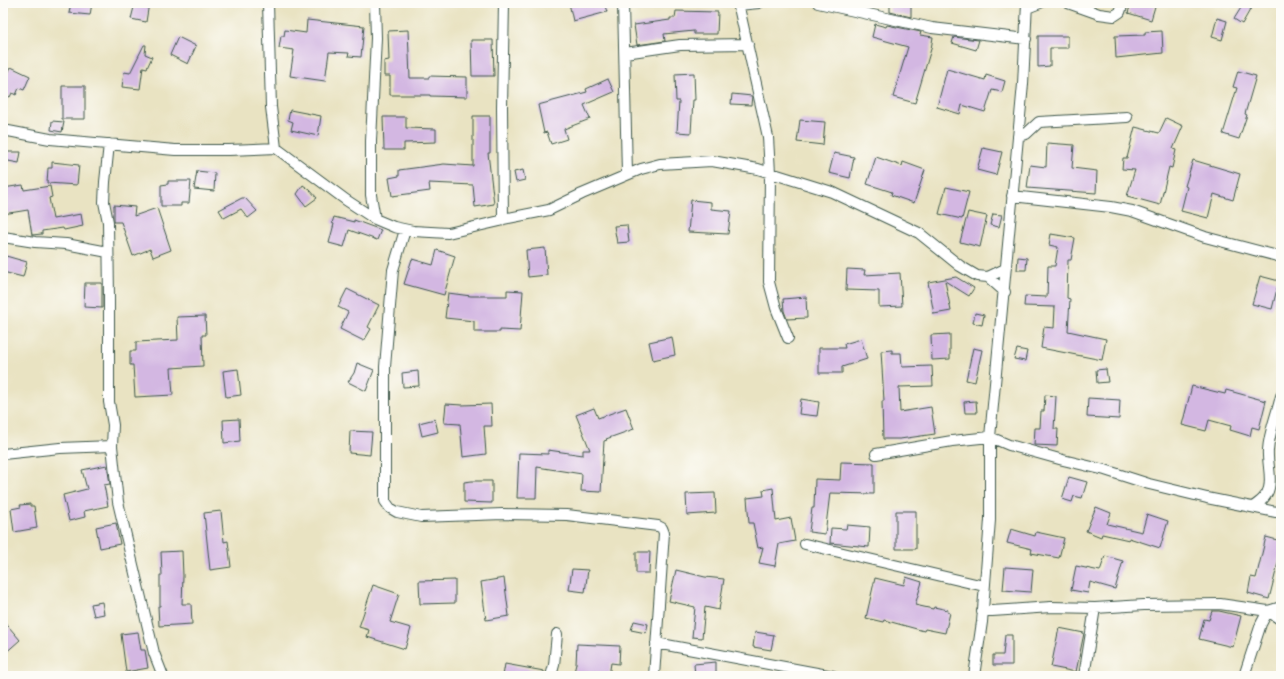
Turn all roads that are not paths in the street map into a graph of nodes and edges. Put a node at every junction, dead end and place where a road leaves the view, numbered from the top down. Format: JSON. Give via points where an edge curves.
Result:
{"nodes":[{"id":1,"x":268,"y":3,"type":"edge"},
{"id":2,"x":375,"y":3,"type":"edge"},
{"id":3,"x":504,"y":3,"type":"edge"},
{"id":4,"x":624,"y":3,"type":"edge"},
{"id":5,"x":759,"y":3,"type":"edge"},
{"id":6,"x":818,"y":3,"type":"edge"},
{"id":7,"x":1040,"y":3,"type":"edge"},
{"id":8,"x":1068,"y":3,"type":"edge"},
{"id":9,"x":1123,"y":3,"type":"edge"},
{"id":10,"x":738,"y":4,"type":"edge"},
{"id":11,"x":1027,"y":6,"type":"edge"},
{"id":12,"x":1026,"y":39,"type":"junction"},
{"id":13,"x":748,"y":44,"type":"junction"},
{"id":14,"x":625,"y":54,"type":"junction"},
{"id":15,"x":1127,"y":117,"type":"dead end"},
{"id":16,"x":3,"y":130,"type":"edge"},
{"id":17,"x":1018,"y":136,"type":"junction"},
{"id":18,"x":109,"y":144,"type":"junction"},
{"id":19,"x":276,"y":148,"type":"junction"},
{"id":20,"x":770,"y":173,"type":"junction"},
{"id":21,"x":627,"y":174,"type":"junction"},
{"id":22,"x":1012,"y":196,"type":"junction"},
{"id":23,"x":375,"y":219,"type":"junction"},
{"id":24,"x":503,"y":219,"type":"junction"},
{"id":25,"x":405,"y":230,"type":"junction"},
{"id":26,"x":3,"y":237,"type":"edge"},
{"id":27,"x":108,"y":252,"type":"junction"},
{"id":28,"x":1281,"y":257,"type":"edge"},
{"id":29,"x":1005,"y":269,"type":"junction"},
{"id":30,"x":988,"y":277,"type":"junction"},
{"id":31,"x":1004,"y":292,"type":"junction"},
{"id":32,"x":788,"y":338,"type":"dead end"},
{"id":33,"x":1281,"y":396,"type":"edge"},
{"id":34,"x":990,"y":437,"type":"junction"},
{"id":35,"x":112,"y":446,"type":"junction"},
{"id":36,"x":3,"y":454,"type":"edge"},
{"id":37,"x":876,"y":454,"type":"dead end"},
{"id":38,"x":1253,"y":507,"type":"junction"},
{"id":39,"x":1281,"y":511,"type":"edge"},
{"id":40,"x":805,"y":544,"type":"dead end"},
{"id":41,"x":984,"y":586,"type":"junction"},
{"id":42,"x":1281,"y":607,"type":"edge"},
{"id":43,"x":1095,"y":608,"type":"junction"},
{"id":44,"x":982,"y":611,"type":"junction"},
{"id":45,"x":1268,"y":611,"type":"junction"},
{"id":46,"x":1281,"y":620,"type":"edge"},
{"id":47,"x":556,"y":634,"type":"dead end"},
{"id":48,"x":656,"y":643,"type":"junction"},
{"id":49,"x":162,"y":676,"type":"edge"},
{"id":50,"x":551,"y":676,"type":"edge"},
{"id":51,"x":654,"y":676,"type":"edge"},
{"id":52,"x":833,"y":676,"type":"edge"},
{"id":53,"x":974,"y":676,"type":"edge"},
{"id":54,"x":1084,"y":676,"type":"edge"},
{"id":55,"x":1244,"y":676,"type":"edge"}],
"edges":[{"from":1,"to":19,"type":"street","via":[[271,107]]},
{"from":2,"to":23,"type":"street","via":[[371,195]]},
{"from":3,"to":24,"type":"street"},
{"from":4,"to":14,"type":"street"},
{"from":5,"to":10,"type":"street"},
{"from":6,"to":12,"type":"street","via":[[932,28]]},
{"from":7,"to":11,"type":"street"},
{"from":8,"to":9,"type":"street","via":[[1099,14],[1114,16],[1120,12]]},
{"from":10,"to":13,"type":"street"},
{"from":11,"to":12,"type":"street"},
{"from":12,"to":17,"type":"street"},
{"from":13,"to":14,"type":"street","via":[[680,45]]},
{"from":13,"to":20,"type":"street","via":[[768,137]]},
{"from":14,"to":21,"type":"street"},
{"from":15,"to":17,"type":"street","via":[[1039,122],[1026,134]]},
{"from":16,"to":18,"type":"street","via":[[50,139]]},
{"from":17,"to":22,"type":"street"},
{"from":18,"to":19,"type":"street","via":[[175,150]]},
{"from":18,"to":27,"type":"street","via":[[104,202],[108,222]]},
{"from":19,"to":23,"type":"street"},
{"from":20,"to":21,"type":"street","via":[[712,161],[660,164]]},
{"from":20,"to":30,"type":"street","via":[[832,192],[885,216],[919,233],[960,266],[977,276]]},
{"from":20,"to":32,"type":"street","via":[[769,282]]},
{"from":21,"to":24,"type":"street","via":[[549,210]]},
{"from":22,"to":28,"type":"street","via":[[1132,211],[1205,237]]},
{"from":22,"to":29,"type":"street"},
{"from":23,"to":25,"type":"street"},
{"from":24,"to":25,"type":"street","via":[[448,233]]},
{"from":25,"to":48,"type":"street","via":[[393,270],[386,360],[385,501],[397,512],[421,517],[567,515],[662,528],[664,533]]},
{"from":26,"to":27,"type":"street"},
{"from":27,"to":35,"type":"street","via":[[109,402],[113,425]]},
{"from":29,"to":30,"type":"street"},
{"from":29,"to":31,"type":"street"},
{"from":30,"to":31,"type":"street"},
{"from":31,"to":34,"type":"street"},
{"from":33,"to":38,"type":"street","via":[[1270,433],[1269,488],[1264,498]]},
{"from":34,"to":37,"type":"street"},
{"from":34,"to":38,"type":"street","via":[[1009,445],[1149,484]]},
{"from":34,"to":41,"type":"street","via":[[990,520]]},
{"from":35,"to":36,"type":"street"},
{"from":35,"to":49,"type":"street","via":[[118,502],[154,653]]},
{"from":38,"to":39,"type":"street"},
{"from":40,"to":41,"type":"street"},
{"from":41,"to":44,"type":"street"},
{"from":42,"to":45,"type":"street"},
{"from":43,"to":44,"type":"street","via":[[1051,607]]},
{"from":43,"to":45,"type":"street","via":[[1220,604]]},
{"from":43,"to":54,"type":"street"},
{"from":44,"to":53,"type":"street"},
{"from":45,"to":46,"type":"street"},
{"from":45,"to":55,"type":"street","via":[[1261,624]]},
{"from":47,"to":50,"type":"street"},
{"from":48,"to":51,"type":"street"},
{"from":48,"to":52,"type":"street"}]}
